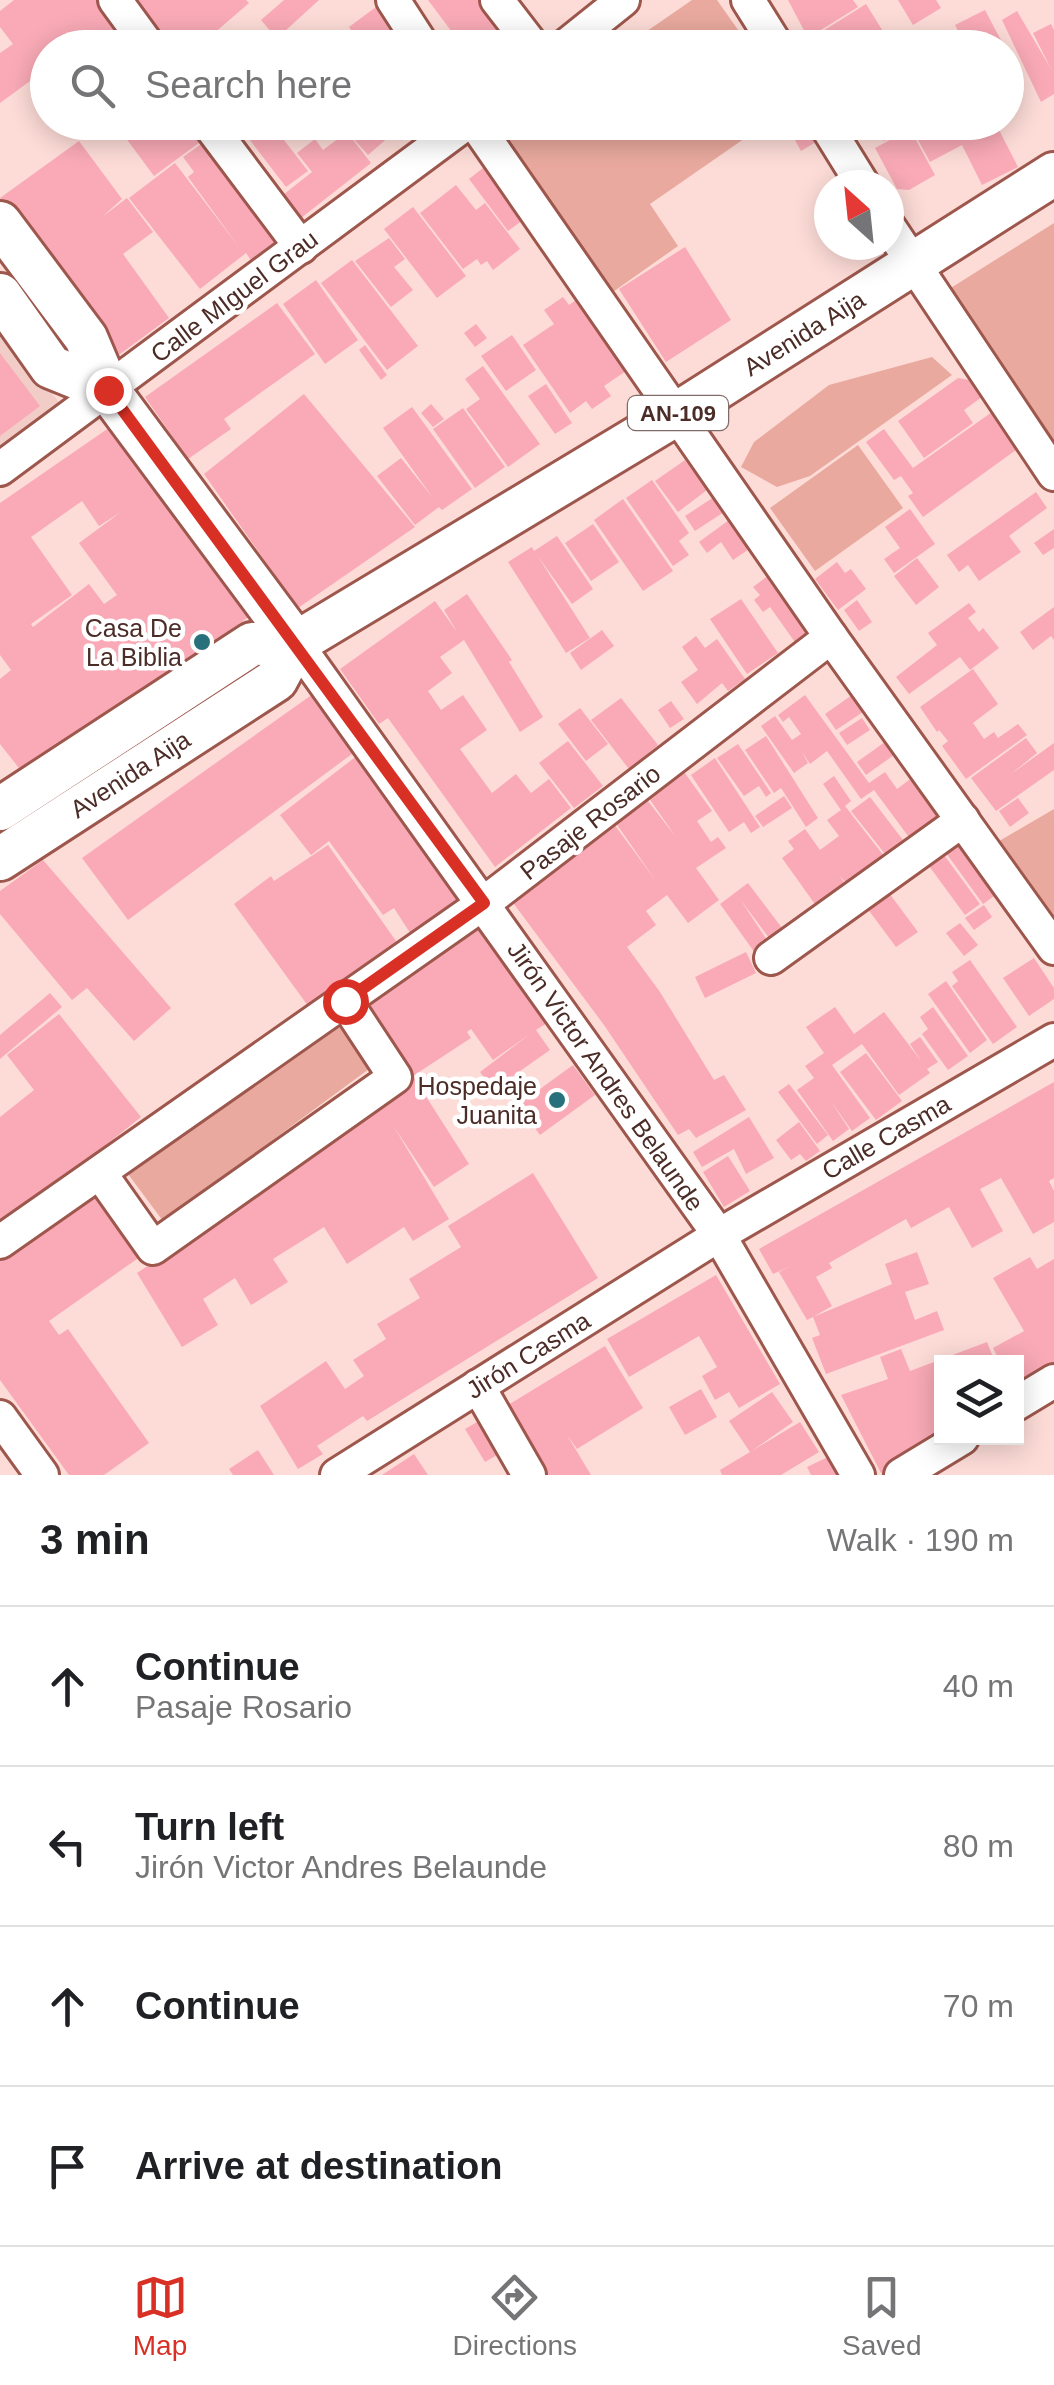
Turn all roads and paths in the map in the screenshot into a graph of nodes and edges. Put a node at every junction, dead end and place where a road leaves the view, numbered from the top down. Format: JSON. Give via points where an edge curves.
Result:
{"nodes":[{"id":1,"x":115,"y":0,"type":"edge"},
{"id":2,"x":392,"y":0,"type":"edge"},
{"id":3,"x":497,"y":0,"type":"edge"},
{"id":4,"x":623,"y":0,"type":"edge"},
{"id":5,"x":748,"y":0,"type":"edge"},
{"id":6,"x":137,"y":30,"type":"edge"},
{"id":7,"x":412,"y":30,"type":"edge"},
{"id":8,"x":520,"y":30,"type":"edge"},
{"id":9,"x":586,"y":30,"type":"edge"},
{"id":10,"x":767,"y":30,"type":"edge"},
{"id":11,"x":221,"y":140,"type":"edge"},
{"id":12,"x":446,"y":140,"type":"edge"},
{"id":13,"x":484,"y":140,"type":"edge"},
{"id":14,"x":835,"y":140,"type":"edge"},
{"id":15,"x":854,"y":170,"type":"edge"},
{"id":16,"x":1052,"y":179,"type":"edge"},
{"id":17,"x":0,"y":223,"type":"edge"},
{"id":18,"x":301,"y":246,"type":"junction"},
{"id":19,"x":904,"y":251,"type":"edge"},
{"id":20,"x":912,"y":264,"type":"junction"},
{"id":21,"x":0,"y":295,"type":"edge"},
{"id":22,"x":108,"y":390,"type":"junction"},
{"id":23,"x":675,"y":414,"type":"junction"},
{"id":24,"x":0,"y":469,"type":"edge"},
{"id":25,"x":1054,"y":474,"type":"edge"},
{"id":26,"x":830,"y":636,"type":"junction"},
{"id":27,"x":296,"y":643,"type":"junction"},
{"id":28,"x":0,"y":809,"type":"edge"},
{"id":29,"x":962,"y":820,"type":"junction"},
{"id":30,"x":0,"y":858,"type":"edge"},
{"id":31,"x":484,"y":903,"type":"junction"},
{"id":32,"x":1054,"y":948,"type":"edge"},
{"id":33,"x":771,"y":958,"type":"dead end"},
{"id":34,"x":345,"y":1001,"type":"junction"},
{"id":35,"x":1054,"y":1040,"type":"edge"},
{"id":36,"x":100,"y":1173,"type":"junction"},
{"id":37,"x":719,"y":1235,"type":"junction"},
{"id":38,"x":0,"y":1242,"type":"edge"},
{"id":39,"x":1054,"y":1381,"type":"edge"},
{"id":40,"x":478,"y":1386,"type":"junction"},
{"id":41,"x":1024,"y":1399,"type":"edge"},
{"id":42,"x":0,"y":1417,"type":"edge"},
{"id":43,"x":950,"y":1445,"type":"edge"},
{"id":44,"x":42,"y":1475,"type":"edge"},
{"id":45,"x":337,"y":1475,"type":"edge"},
{"id":46,"x":529,"y":1475,"type":"edge"},
{"id":47,"x":858,"y":1475,"type":"edge"},
{"id":48,"x":901,"y":1475,"type":"edge"}],
"edges":[{"from":1,"to":6,"type":"street"},
{"from":2,"to":7,"type":"street"},
{"from":3,"to":8,"type":"street"},
{"from":4,"to":9,"type":"street"},
{"from":5,"to":10,"type":"street"},
{"from":11,"to":18,"type":"street"},
{"from":12,"to":18,"type":"street","name":"Calle MIguel Grau"},
{"from":13,"to":23,"type":"street"},
{"from":14,"to":15,"type":"street"},
{"from":16,"to":20,"type":"main road","name":"Avenida Aija","number":"AN-109"},
{"from":17,"to":22,"type":"main road","via":[[86,338]]},
{"from":18,"to":22,"type":"street","name":"Calle MIguel Grau"},
{"from":19,"to":20,"type":"street"},
{"from":20,"to":23,"type":"main road","name":"Avenida Aija","number":"AN-109"},
{"from":20,"to":25,"type":"street"},
{"from":21,"to":22,"type":"main road","via":[[51,367]]},
{"from":22,"to":24,"type":"street","name":"Calle MIguel Grau"},
{"from":22,"to":27,"type":"main road"},
{"from":23,"to":26,"type":"street"},
{"from":23,"to":27,"type":"main road","name":"Avenida Aija","number":"AN-109"},
{"from":26,"to":29,"type":"street"},
{"from":26,"to":31,"type":"street","name":"Pasaje Rosario"},
{"from":27,"to":28,"type":"main road","name":"Avenida Aija","number":"AN-109","via":[[252,644]]},
{"from":27,"to":30,"type":"main road","name":"Avenida Aija","number":"AN-109","via":[[276,680]]},
{"from":27,"to":31,"type":"street","name":"Jirón Victor Andres Belaunde"},
{"from":29,"to":32,"type":"street"},
{"from":29,"to":33,"type":"street"},
{"from":31,"to":34,"type":"street","name":"Pasaje Rosario"},
{"from":31,"to":37,"type":"street","name":"Jirón Victor Andres Belaunde"},
{"from":34,"to":36,"type":"street","name":"Pasaje Rosario"},
{"from":34,"to":36,"type":"street","via":[[395,1077],[169,1237],[153,1248]]},
{"from":35,"to":37,"type":"street","name":"Calle Casma"},
{"from":36,"to":38,"type":"street","name":"Pasaje Rosario"},
{"from":37,"to":40,"type":"street","name":"Jirón Casma"},
{"from":37,"to":47,"type":"street","name":"Jirón Victor Andres Belaunde"},
{"from":39,"to":41,"type":"street"},
{"from":40,"to":45,"type":"street","name":"Jirón Casma"},
{"from":40,"to":46,"type":"street"},
{"from":42,"to":44,"type":"street"},
{"from":43,"to":48,"type":"street"}]}
